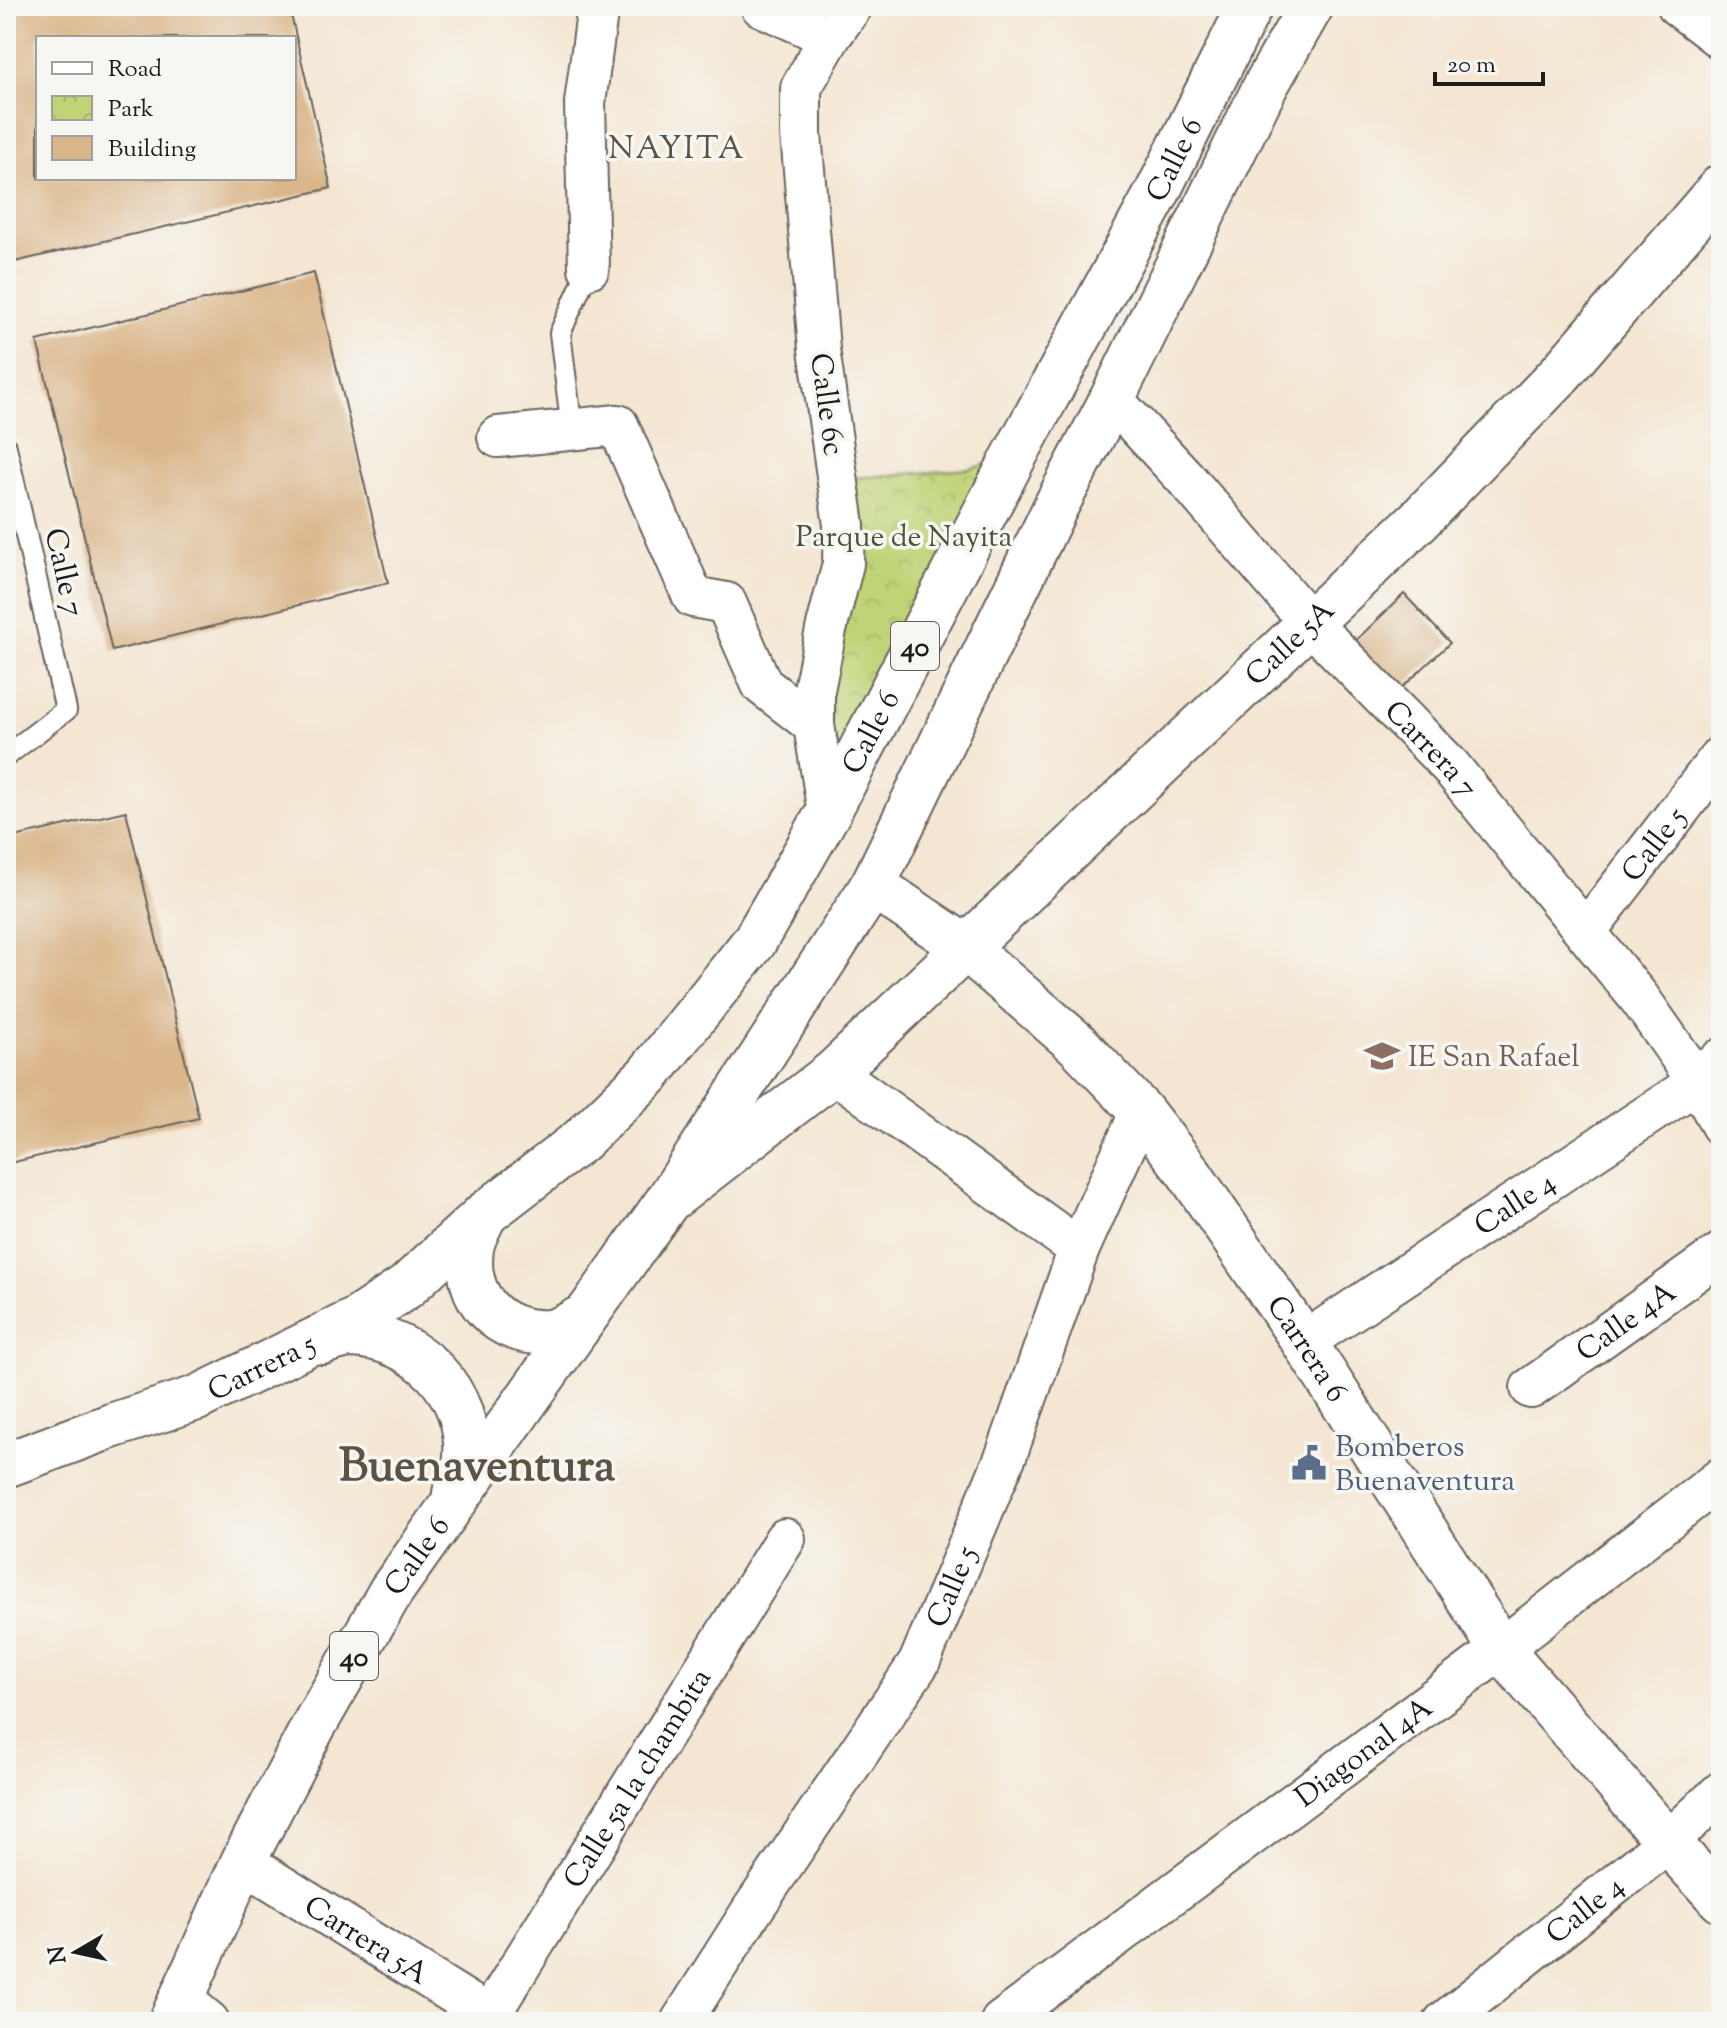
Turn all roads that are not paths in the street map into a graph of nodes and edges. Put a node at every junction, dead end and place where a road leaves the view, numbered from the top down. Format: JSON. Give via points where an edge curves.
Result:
{"nodes":[{"id":1,"x":598,"y":6,"type":"edge"},
{"id":2,"x":761,"y":6,"type":"edge"},
{"id":3,"x":1250,"y":6,"type":"edge"},
{"id":4,"x":1311,"y":6,"type":"edge"},
{"id":5,"x":1678,"y":6,"type":"edge"},
{"id":6,"x":841,"y":22,"type":"edge"},
{"id":7,"x":1721,"y":39,"type":"edge"},
{"id":8,"x":1721,"y":187,"type":"edge"},
{"id":9,"x":589,"y":268,"type":"joint"},
{"id":10,"x":1112,"y":399,"type":"junction"},
{"id":11,"x":572,"y":430,"type":"junction"},
{"id":12,"x":498,"y":437,"type":"dead end"},
{"id":13,"x":6,"y":447,"type":"edge"},
{"id":14,"x":1310,"y":623,"type":"junction"},
{"id":15,"x":814,"y":725,"type":"junction"},
{"id":16,"x":6,"y":756,"type":"edge"},
{"id":17,"x":1721,"y":756,"type":"edge"},
{"id":18,"x":828,"y":813,"type":"junction"},
{"id":19,"x":873,"y":885,"type":"junction"},
{"id":20,"x":1586,"y":931,"type":"junction"},
{"id":21,"x":965,"y":947,"type":"junction"},
{"id":22,"x":834,"y":1072,"type":"junction"},
{"id":23,"x":1713,"y":1077,"type":"edge"},
{"id":24,"x":1141,"y":1111,"type":"junction"},
{"id":25,"x":1721,"y":1125,"type":"edge"},
{"id":26,"x":667,"y":1202,"type":"junction"},
{"id":27,"x":485,"y":1214,"type":"junction"},
{"id":28,"x":1079,"y":1249,"type":"junction"},
{"id":29,"x":1721,"y":1253,"type":"edge"},
{"id":30,"x":583,"y":1317,"type":"junction"},
{"id":31,"x":1304,"y":1342,"type":"junction"},
{"id":32,"x":305,"y":1346,"type":"junction"},
{"id":33,"x":1531,"y":1388,"type":"dead end"},
{"id":34,"x":6,"y":1465,"type":"edge"},
{"id":35,"x":1721,"y":1478,"type":"edge"},
{"id":36,"x":451,"y":1503,"type":"junction"},
{"id":37,"x":785,"y":1539,"type":"dead end"},
{"id":38,"x":1501,"y":1649,"type":"junction"},
{"id":39,"x":1721,"y":1792,"type":"edge"},
{"id":40,"x":1668,"y":1842,"type":"junction"},
{"id":41,"x":243,"y":1862,"type":"junction"},
{"id":42,"x":1721,"y":1900,"type":"edge"},
{"id":43,"x":187,"y":2014,"type":"edge"},
{"id":44,"x":494,"y":2019,"type":"edge"},
{"id":45,"x":681,"y":2022,"type":"edge"},
{"id":46,"x":1001,"y":2022,"type":"edge"},
{"id":47,"x":1444,"y":2022,"type":"edge"}],
"edges":[{"from":1,"to":9,"type":"street","via":[[585,103]]},
{"from":2,"to":6,"type":"street"},
{"from":3,"to":18,"type":"main road","name":"Calle 6","number":"40","via":[[1157,193]]},
{"from":4,"to":10,"type":"main road","name":"Calle 6","number":"40","via":[[1266,85]]},
{"from":5,"to":7,"type":"street"},
{"from":6,"to":15,"type":"street","name":"Calle 6c","via":[[801,88],[819,349],[844,525],[843,564],[814,690]]},
{"from":8,"to":14,"type":"main road","name":"Calle 5A","via":[[1559,375]]},
{"from":9,"to":11,"type":"lane","via":[[560,333]]},
{"from":10,"to":14,"type":"street","name":"Carrera 7"},
{"from":10,"to":19,"type":"main road","name":"Calle 6","number":"40"},
{"from":11,"to":12,"type":"street"},
{"from":11,"to":15,"type":"street","via":[[618,425],[693,597],[726,603],[762,685]]},
{"from":13,"to":16,"type":"lane","name":"Calle 7","via":[[66,710]]},
{"from":14,"to":20,"type":"street","name":"Carrera 7","via":[[1450,766]]},
{"from":14,"to":21,"type":"main road","name":"Calle 5A"},
{"from":15,"to":18,"type":"street","name":"Calle 6c"},
{"from":17,"to":20,"type":"street","name":"Calle 5"},
{"from":18,"to":27,"type":"main road","name":"Calle 6","number":"40","via":[[754,942],[648,1075],[580,1141]]},
{"from":19,"to":21,"type":"main road","name":"Carrera 6"},
{"from":19,"to":26,"type":"main road","name":"Calle 6","number":"40"},
{"from":20,"to":23,"type":"street","name":"Carrera 7"},
{"from":21,"to":22,"type":"main road","name":"Calle 5A"},
{"from":21,"to":24,"type":"main road","name":"Carrera 6","via":[[1077,1044]]},
{"from":22,"to":26,"type":"main road","name":"Calle 6"},
{"from":22,"to":28,"type":"street"},
{"from":23,"to":25,"type":"street","name":"Carrera 7"},
{"from":23,"to":31,"type":"street","name":"Calle 4"},
{"from":24,"to":28,"type":"street","name":"Calle 5"},
{"from":24,"to":31,"type":"main road","name":"Carrera 6"},
{"from":26,"to":30,"type":"main road","name":"Calle 6","number":"40"},
{"from":27,"to":30,"type":"main road","via":[[471,1247],[471,1282],[488,1312],[518,1330],[541,1332]]},
{"from":27,"to":32,"type":"main road","name":"Carrera 5","number":"40","via":[[406,1287]]},
{"from":28,"to":45,"type":"street","name":"Calle 5","via":[[1007,1453],[919,1663]]},
{"from":29,"to":33,"type":"street","name":"Calle 4A"},
{"from":30,"to":36,"type":"main road","name":"Calle 6","number":"40"},
{"from":31,"to":38,"type":"main road","name":"Carrera 6"},
{"from":32,"to":34,"type":"main road","name":"Carrera 5","number":"40","via":[[197,1398]]},
{"from":32,"to":36,"type":"main road","via":[[351,1335],[397,1343],[437,1371],[461,1411],[466,1458]]},
{"from":35,"to":38,"type":"street","name":"Diagonal 4A"},
{"from":36,"to":41,"type":"main road","name":"Calle 6","number":"40","via":[[391,1591]]},
{"from":37,"to":44,"type":"street","name":"Calle 5a la chambita"},
{"from":38,"to":40,"type":"main road","name":"Carrera 6"},
{"from":38,"to":46,"type":"street","name":"Diagonal 4A"},
{"from":39,"to":40,"type":"street","name":"Calle 4"},
{"from":40,"to":42,"type":"main road","name":"Carrera 6"},
{"from":40,"to":47,"type":"street","name":"Calle 4"},
{"from":41,"to":43,"type":"main road","name":"Calle 6","number":"40"},
{"from":41,"to":44,"type":"street","name":"Carrera 5A"}]}
